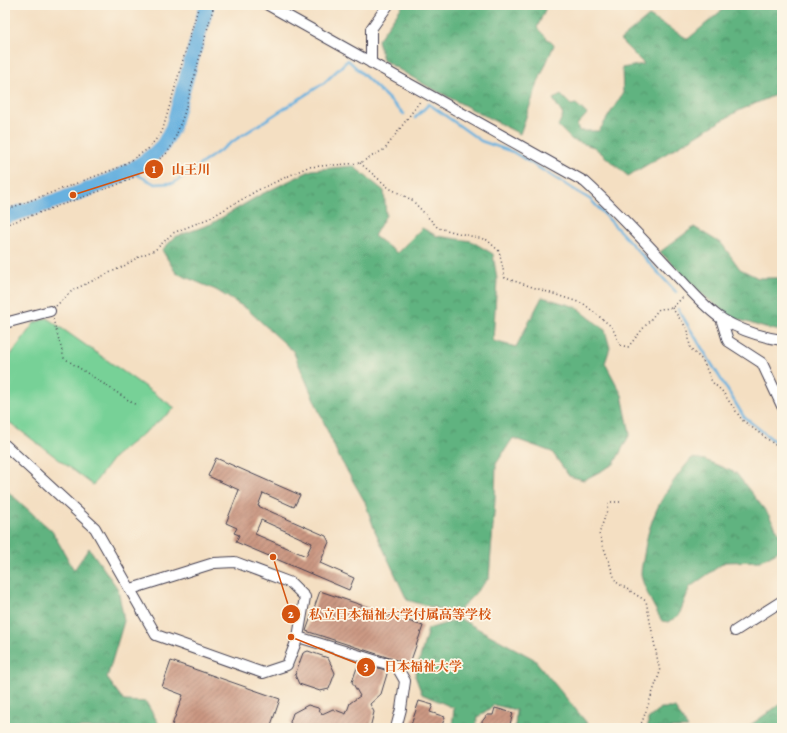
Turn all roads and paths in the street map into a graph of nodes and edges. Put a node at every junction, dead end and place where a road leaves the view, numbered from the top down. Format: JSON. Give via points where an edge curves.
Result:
{"nodes":[{"id":1,"x":199,"y":5,"type":"edge"},
{"id":2,"x":214,"y":5,"type":"edge"},
{"id":3,"x":268,"y":5,"type":"edge"},
{"id":4,"x":388,"y":5,"type":"edge"},
{"id":5,"x":371,"y":63,"type":"junction"},
{"id":6,"x":426,"y":93,"type":"junction"},
{"id":7,"x":360,"y":163,"type":"junction"},
{"id":8,"x":144,"y":171,"type":"dead end"},
{"id":9,"x":134,"y":176,"type":"dead end"},
{"id":10,"x":5,"y":210,"type":"edge"},
{"id":11,"x":5,"y":225,"type":"edge"},
{"id":12,"x":690,"y":289,"type":"junction"},
{"id":13,"x":672,"y":308,"type":"junction"},
{"id":14,"x":50,"y":311,"type":"junction"},
{"id":15,"x":720,"y":318,"type":"junction"},
{"id":16,"x":5,"y":323,"type":"edge"},
{"id":17,"x":782,"y":340,"type":"edge"},
{"id":18,"x":136,"y":405,"type":"dead end"},
{"id":19,"x":782,"y":406,"type":"edge"},
{"id":20,"x":5,"y":445,"type":"edge"},
{"id":21,"x":782,"y":450,"type":"edge"},
{"id":22,"x":620,"y":502,"type":"dead end"},
{"id":23,"x":131,"y":589,"type":"junction"},
{"id":24,"x":782,"y":601,"type":"edge"},
{"id":25,"x":735,"y":631,"type":"dead end"},
{"id":26,"x":298,"y":637,"type":"junction"},
{"id":27,"x":396,"y":728,"type":"edge"},
{"id":28,"x":638,"y":728,"type":"edge"}],
"edges":[{"from":1,"to":10,"type":"path","via":[[166,122],[157,140],[134,160],[120,167]]},
{"from":2,"to":8,"type":"path","via":[[184,114],[173,144],[167,153]]},
{"from":3,"to":5,"type":"street"},
{"from":4,"to":5,"type":"street","via":[[371,28]]},
{"from":5,"to":6,"type":"street"},
{"from":6,"to":7,"type":"path","via":[[385,149]]},
{"from":6,"to":12,"type":"street","via":[[585,182]]},
{"from":7,"to":13,"type":"path","via":[[388,188],[412,200],[438,228],[487,240],[499,251],[505,278],[584,304],[612,327],[620,345],[628,347],[659,309]]},
{"from":7,"to":14,"type":"path","via":[[308,167],[258,190],[210,218],[173,233],[156,250],[73,290]]},
{"from":9,"to":11,"type":"path","via":[[114,186]]},
{"from":12,"to":13,"type":"path"},
{"from":12,"to":15,"type":"street"},
{"from":13,"to":21,"type":"path","via":[[688,330],[690,348],[702,361],[712,382],[722,391],[742,420]]},
{"from":14,"to":16,"type":"street"},
{"from":14,"to":18,"type":"path","via":[[64,358]]},
{"from":15,"to":17,"type":"street","via":[[760,336]]},
{"from":15,"to":19,"type":"street","via":[[728,341],[762,363]]},
{"from":20,"to":23,"type":"street","via":[[95,528]]},
{"from":22,"to":28,"type":"path","via":[[610,502],[599,534],[616,582],[646,601],[660,672]]},
{"from":23,"to":26,"type":"street","via":[[156,635],[263,673],[287,665]]},
{"from":23,"to":26,"type":"street","via":[[214,563],[235,562],[291,583],[305,597]]},
{"from":24,"to":25,"type":"street"},
{"from":26,"to":27,"type":"street","via":[[397,667],[405,681]]}]}
